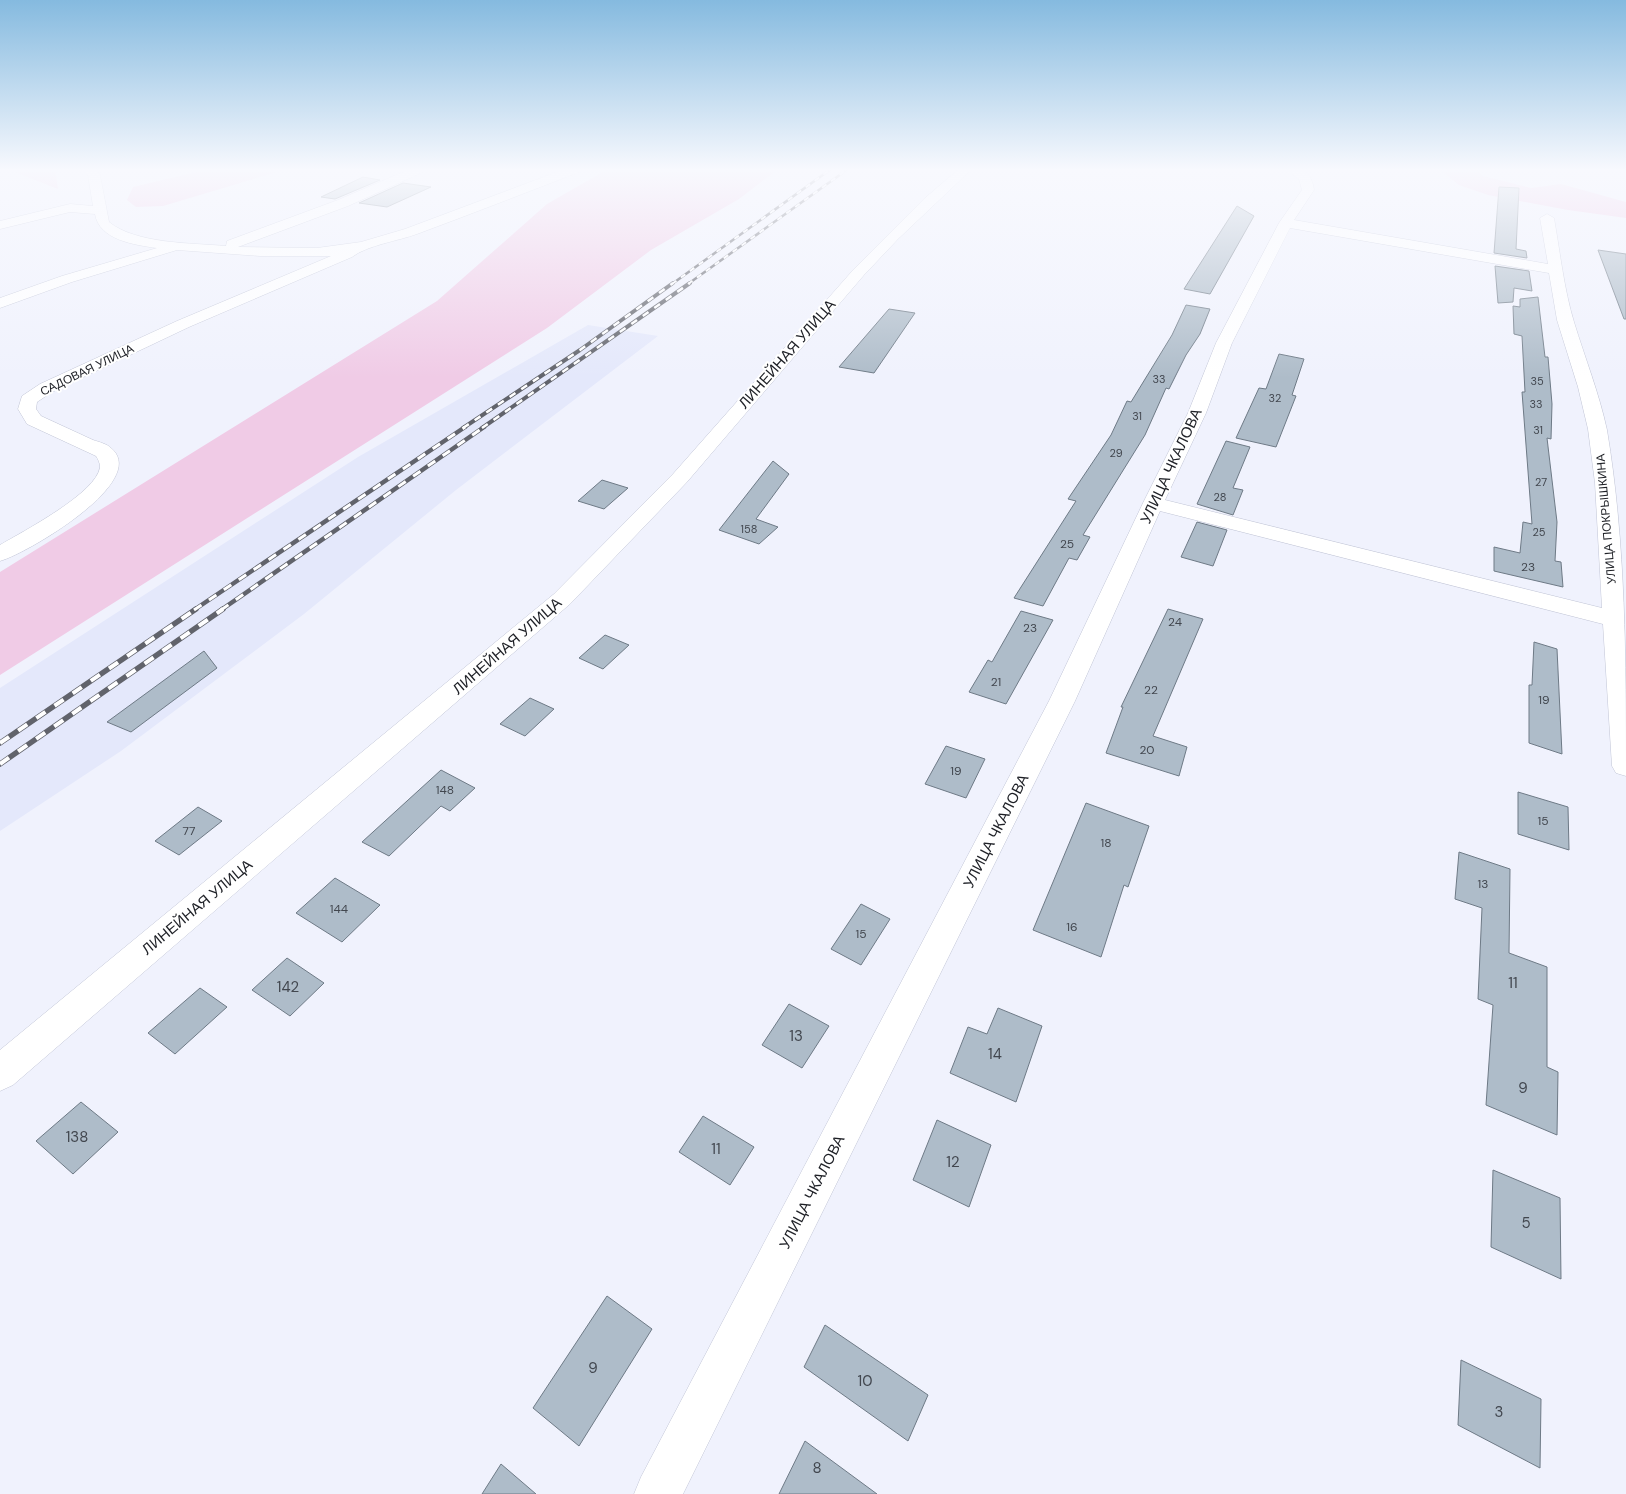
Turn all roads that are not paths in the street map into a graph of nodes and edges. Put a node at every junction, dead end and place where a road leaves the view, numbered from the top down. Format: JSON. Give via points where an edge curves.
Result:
{"nodes":[{"id":1,"x":138,"y":239,"type":"edge"},
{"id":2,"x":247,"y":239,"type":"edge"},
{"id":3,"x":391,"y":239,"type":"edge"},
{"id":4,"x":890,"y":239,"type":"edge"},
{"id":5,"x":1278,"y":239,"type":"edge"},
{"id":6,"x":1376,"y":239,"type":"edge"},
{"id":7,"x":1551,"y":239,"type":"edge"},
{"id":8,"x":180,"y":246,"type":"junction"},
{"id":9,"x":355,"y":248,"type":"junction"},
{"id":10,"x":218,"y":249,"type":"junction"},
{"id":11,"x":1556,"y":270,"type":"junction"},
{"id":12,"x":0,"y":303,"type":"edge"},
{"id":13,"x":1153,"y":503,"type":"junction"},
{"id":14,"x":0,"y":554,"type":"edge"},
{"id":15,"x":1620,"y":621,"type":"edge"},
{"id":16,"x":1626,"y":766,"type":"edge"},
{"id":17,"x":0,"y":1073,"type":"edge"},
{"id":18,"x":658,"y":1494,"type":"edge"}],
"edges":[{"from":1,"to":8,"type":"street"},
{"from":2,"to":10,"type":"street"},
{"from":3,"to":9,"type":"street"},
{"from":4,"to":17,"type":"street","name":"ЛИНЕЙНАЯ УЛИЦА","via":[[640,522],[562,599]]},
{"from":5,"to":13,"type":"street","name":"УЛИЦА ЧКАЛОВА","via":[[1224,343],[1196,413]]},
{"from":6,"to":11,"type":"street"},
{"from":7,"to":11,"type":"street","name":"УЛИЦА ПОКРЫШКИНА"},
{"from":8,"to":10,"type":"street"},
{"from":8,"to":12,"type":"street","via":[[67,279]]},
{"from":9,"to":10,"type":"street","via":[[319,252]]},
{"from":9,"to":14,"type":"street","name":"САДОВАЯ УЛИЦА","via":[[183,324],[46,388],[28,400],[27,409],[34,420],[104,452],[109,461],[109,471],[82,504]]},
{"from":11,"to":15,"type":"street","name":"УЛИЦА ПОКРЫШКИНА","via":[[1565,320],[1597,429]]},
{"from":13,"to":15,"type":"street"},
{"from":13,"to":18,"type":"street","name":"УЛИЦА ЧКАЛОВА","via":[[1062,701]]},
{"from":15,"to":16,"type":"street","name":"УЛИЦА ПОКРЫШКИНА"}]}
